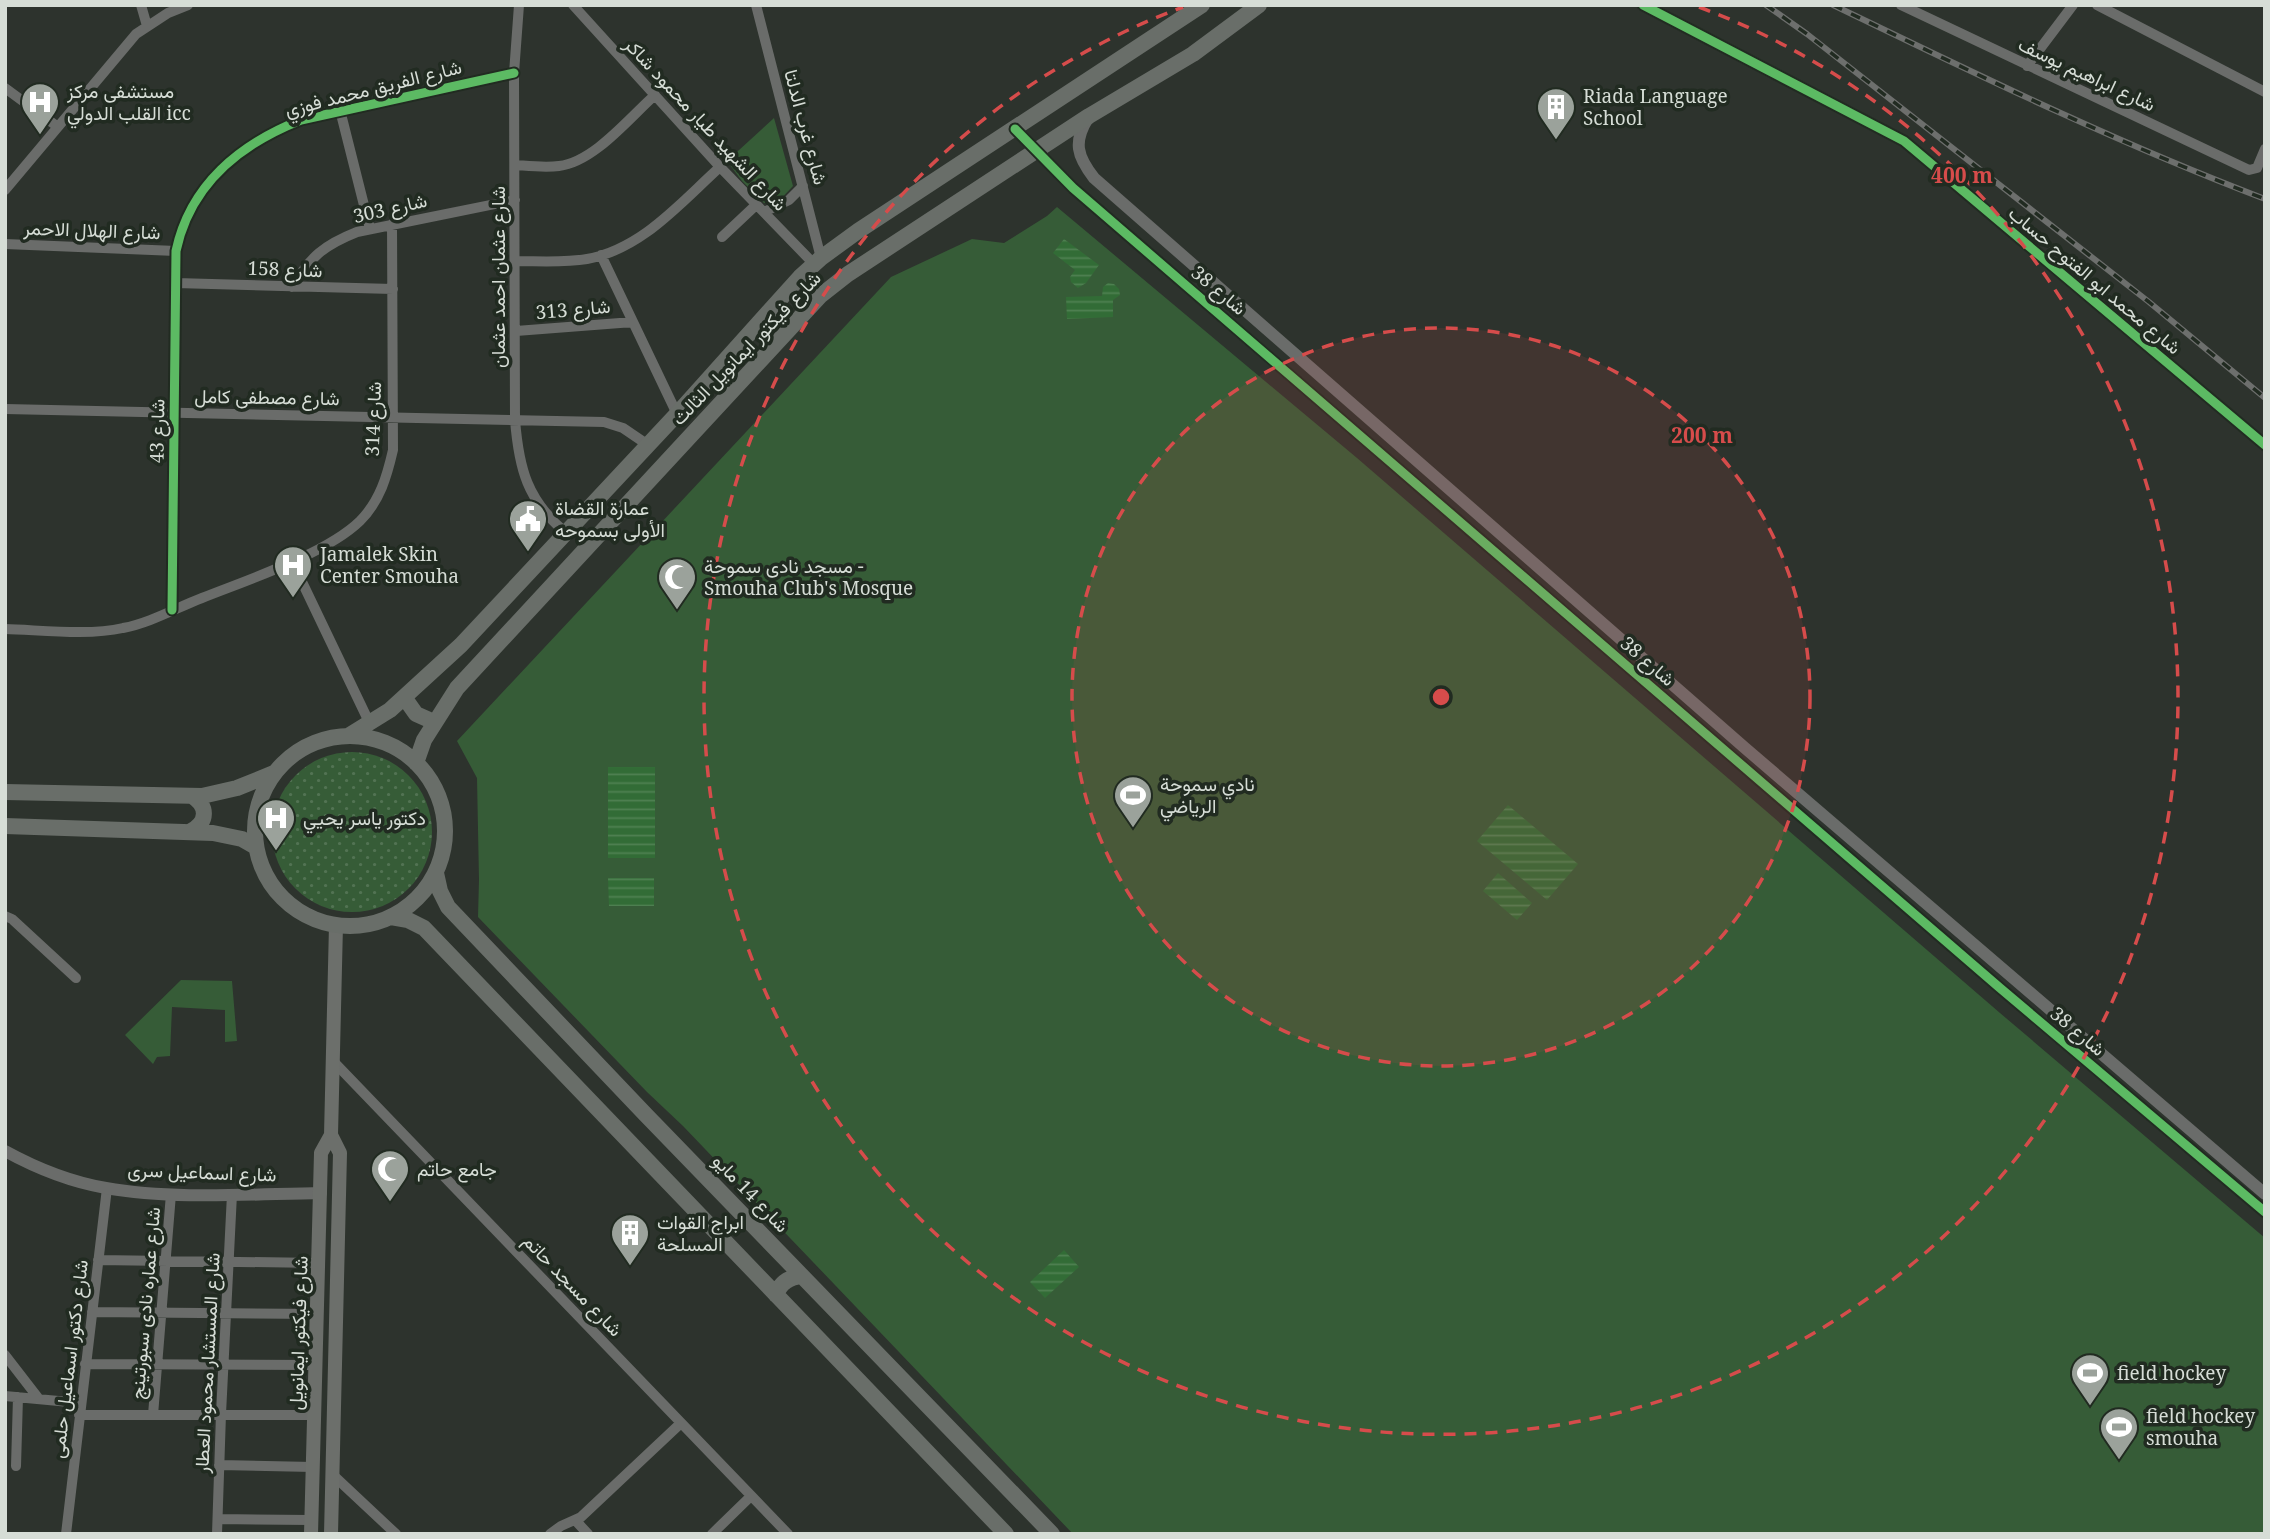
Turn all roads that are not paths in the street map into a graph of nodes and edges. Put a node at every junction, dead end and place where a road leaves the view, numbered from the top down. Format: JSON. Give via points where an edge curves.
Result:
{"nodes":[{"id":1,"x":141,"y":5,"type":"edge"},
{"id":2,"x":188,"y":5,"type":"edge"},
{"id":3,"x":519,"y":5,"type":"edge"},
{"id":4,"x":573,"y":5,"type":"edge"},
{"id":5,"x":756,"y":5,"type":"edge"},
{"id":6,"x":1202,"y":5,"type":"edge"},
{"id":7,"x":1643,"y":5,"type":"edge"},
{"id":8,"x":1900,"y":5,"type":"edge"},
{"id":9,"x":2073,"y":5,"type":"edge"},
{"id":10,"x":2097,"y":5,"type":"edge"},
{"id":11,"x":1252,"y":8,"type":"edge"},
{"id":12,"x":147,"y":26,"type":"junction"},
{"id":13,"x":2027,"y":66,"type":"junction"},
{"id":14,"x":514,"y":73,"type":"junction"},
{"id":15,"x":5,"y":88,"type":"edge"},
{"id":16,"x":2265,"y":92,"type":"edge"},
{"id":17,"x":654,"y":95,"type":"junction"},
{"id":18,"x":341,"y":110,"type":"junction"},
{"id":19,"x":1089,"y":116,"type":"junction"},
{"id":20,"x":58,"y":127,"type":"junction"},
{"id":21,"x":1015,"y":129,"type":"junction"},
{"id":22,"x":2265,"y":149,"type":"edge"},
{"id":23,"x":1037,"y":152,"type":"junction"},
{"id":24,"x":515,"y":165,"type":"junction"},
{"id":25,"x":720,"y":167,"type":"junction"},
{"id":26,"x":803,"y":186,"type":"junction"},
{"id":27,"x":5,"y":190,"type":"edge"},
{"id":28,"x":515,"y":200,"type":"junction"},
{"id":29,"x":760,"y":209,"type":"junction"},
{"id":30,"x":392,"y":224,"type":"junction"},
{"id":31,"x":370,"y":229,"type":"junction"},
{"id":32,"x":722,"y":237,"type":"dead end"},
{"id":33,"x":5,"y":244,"type":"edge"},
{"id":34,"x":177,"y":251,"type":"junction"},
{"id":35,"x":601,"y":255,"type":"junction"},
{"id":36,"x":516,"y":261,"type":"junction"},
{"id":37,"x":818,"y":261,"type":"junction"},
{"id":38,"x":176,"y":283,"type":"junction"},
{"id":39,"x":292,"y":287,"type":"junction"},
{"id":40,"x":393,"y":289,"type":"junction"},
{"id":41,"x":633,"y":322,"type":"junction"},
{"id":42,"x":516,"y":331,"type":"junction"},
{"id":43,"x":5,"y":409,"type":"edge"},
{"id":44,"x":174,"y":412,"type":"junction"},
{"id":45,"x":677,"y":414,"type":"junction"},
{"id":46,"x":393,"y":417,"type":"junction"},
{"id":47,"x":515,"y":420,"type":"junction"},
{"id":48,"x":2265,"y":445,"type":"edge"},
{"id":49,"x":648,"y":446,"type":"junction"},
{"id":50,"x":566,"y":533,"type":"junction"},
{"id":51,"x":292,"y":561,"type":"junction"},
{"id":52,"x":173,"y":610,"type":"junction"},
{"id":53,"x":5,"y":629,"type":"edge"},
{"id":54,"x":404,"y":696,"type":"junction"},
{"id":55,"x":434,"y":722,"type":"junction"},
{"id":56,"x":370,"y":724,"type":"junction"},
{"id":57,"x":348,"y":736,"type":"junction"},
{"id":58,"x":416,"y":763,"type":"junction"},
{"id":59,"x":274,"y":773,"type":"junction"},
{"id":60,"x":5,"y":792,"type":"edge"},
{"id":61,"x":192,"y":796,"type":"junction"},
{"id":62,"x":5,"y":826,"type":"edge"},
{"id":63,"x":191,"y":831,"type":"junction"},
{"id":64,"x":256,"y":847,"type":"junction"},
{"id":65,"x":1861,"y":848,"type":"junction"},
{"id":66,"x":1851,"y":859,"type":"junction"},
{"id":67,"x":436,"y":873,"type":"junction"},
{"id":68,"x":5,"y":916,"type":"edge"},
{"id":69,"x":391,"y":917,"type":"junction"},
{"id":70,"x":336,"y":925,"type":"junction"},
{"id":71,"x":76,"y":978,"type":"dead end"},
{"id":72,"x":333,"y":1061,"type":"junction"},
{"id":73,"x":331,"y":1135,"type":"junction"},
{"id":74,"x":5,"y":1151,"type":"edge"},
{"id":75,"x":107,"y":1188,"type":"junction"},
{"id":76,"x":321,"y":1193,"type":"junction"},
{"id":77,"x":171,"y":1194,"type":"junction"},
{"id":78,"x":232,"y":1194,"type":"junction"},
{"id":79,"x":2265,"y":1194,"type":"edge"},
{"id":80,"x":2265,"y":1212,"type":"edge"},
{"id":81,"x":98,"y":1260,"type":"junction"},
{"id":82,"x":165,"y":1261,"type":"junction"},
{"id":83,"x":229,"y":1262,"type":"junction"},
{"id":84,"x":319,"y":1263,"type":"junction"},
{"id":85,"x":802,"y":1276,"type":"junction"},
{"id":86,"x":776,"y":1295,"type":"junction"},
{"id":87,"x":92,"y":1312,"type":"junction"},
{"id":88,"x":161,"y":1313,"type":"junction"},
{"id":89,"x":226,"y":1313,"type":"junction"},
{"id":90,"x":318,"y":1314,"type":"junction"},
{"id":91,"x":5,"y":1355,"type":"edge"},
{"id":92,"x":85,"y":1364,"type":"junction"},
{"id":93,"x":158,"y":1364,"type":"junction"},
{"id":94,"x":224,"y":1365,"type":"junction"},
{"id":95,"x":316,"y":1365,"type":"junction"},
{"id":96,"x":5,"y":1396,"type":"edge"},
{"id":97,"x":18,"y":1397,"type":"junction"},
{"id":98,"x":39,"y":1399,"type":"junction"},
{"id":99,"x":80,"y":1403,"type":"junction"},
{"id":100,"x":221,"y":1414,"type":"junction"},
{"id":101,"x":79,"y":1415,"type":"junction"},
{"id":102,"x":153,"y":1415,"type":"junction"},
{"id":103,"x":315,"y":1415,"type":"junction"},
{"id":104,"x":681,"y":1423,"type":"junction"},
{"id":105,"x":219,"y":1465,"type":"junction"},
{"id":106,"x":16,"y":1466,"type":"dead end"},
{"id":107,"x":313,"y":1467,"type":"junction"},
{"id":108,"x":333,"y":1475,"type":"junction"},
{"id":109,"x":751,"y":1496,"type":"junction"},
{"id":110,"x":218,"y":1519,"type":"junction"},
{"id":111,"x":576,"y":1521,"type":"junction"},
{"id":112,"x":311,"y":1527,"type":"edge"},
{"id":113,"x":66,"y":1534,"type":"edge"},
{"id":114,"x":217,"y":1534,"type":"edge"},
{"id":115,"x":331,"y":1534,"type":"edge"},
{"id":116,"x":396,"y":1534,"type":"edge"},
{"id":117,"x":551,"y":1534,"type":"edge"},
{"id":118,"x":588,"y":1534,"type":"edge"},
{"id":119,"x":712,"y":1534,"type":"edge"},
{"id":120,"x":788,"y":1534,"type":"edge"},
{"id":121,"x":1006,"y":1534,"type":"edge"},
{"id":122,"x":1052,"y":1534,"type":"edge"}],
"edges":[{"from":1,"to":12,"type":"street"},
{"from":2,"to":12,"type":"street"},
{"from":3,"to":14,"type":"street","name":"شارع عثمان احمد عثمان"},
{"from":4,"to":17,"type":"street","name":"شارع الشهيد طيار محمود شاكر"},
{"from":5,"to":26,"type":"street","name":"شارع غرب الدلتا"},
{"from":6,"to":21,"type":"main road","name":"شارع فيكتور ايمانويل الثالث"},
{"from":7,"to":48,"type":"street","name":"شارع محمد ابو الفتوح حساب","via":[[1904,141]]},
{"from":8,"to":13,"type":"street","name":"شارع ابراهيم يوسف"},
{"from":9,"to":13,"type":"street"},
{"from":10,"to":16,"type":"street"},
{"from":11,"to":19,"type":"main road","name":"شارع فيكتور ايمانويل الثالث","via":[[1193,54]]},
{"from":12,"to":20,"type":"street","via":[[122,48]]},
{"from":13,"to":22,"type":"street","name":"شارع ابراهيم يوسف","via":[[2249,170],[2258,166]]},
{"from":14,"to":18,"type":"street","name":"شارع الفريق محمد فوزي"},
{"from":14,"to":24,"type":"street","name":"شارع عثمان احمد عثمان"},
{"from":15,"to":20,"type":"street"},
{"from":17,"to":24,"type":"street","via":[[601,145],[575,162]]},
{"from":17,"to":25,"type":"street","name":"شارع الشهيد طيار محمود شاكر"},
{"from":18,"to":31,"type":"street"},
{"from":18,"to":34,"type":"street","name":"شارع الفريق محمد فوزي","via":[[276,130],[232,159],[189,212]]},
{"from":19,"to":23,"type":"main road","name":"شارع فيكتور ايمانويل الثالث"},
{"from":19,"to":65,"type":"street","name":"شارع 38","via":[[1081,129],[1079,150],[1094,178]]},
{"from":20,"to":27,"type":"street"},
{"from":21,"to":23,"type":"street","name":"شارع 38"},
{"from":21,"to":37,"type":"main road","name":"شارع فيكتور ايمانويل الثالث"},
{"from":23,"to":55,"type":"main road","name":"شارع فيكتور ايمانويل الثالث","via":[[820,296],[457,688]]},
{"from":23,"to":66,"type":"street","name":"شارع 38","via":[[1073,188]]},
{"from":24,"to":28,"type":"street","name":"شارع عثمان احمد عثمان"},
{"from":25,"to":29,"type":"street","name":"شارع الشهيد طيار محمود شاكر"},
{"from":25,"to":35,"type":"street","via":[[653,228]]},
{"from":26,"to":29,"type":"street","via":[[789,200]]},
{"from":26,"to":37,"type":"street","name":"شارع غرب الدلتا"},
{"from":28,"to":30,"type":"street","name":"شارع 303"},
{"from":28,"to":36,"type":"street","name":"شارع عثمان احمد عثمان"},
{"from":29,"to":32,"type":"street"},
{"from":29,"to":37,"type":"street","name":"شارع الشهيد طيار محمود شاكر"},
{"from":30,"to":31,"type":"street","name":"شارع 303"},
{"from":30,"to":40,"type":"street","name":"شارع 314"},
{"from":31,"to":39,"type":"street","name":"شارع 303","via":[[319,251]]},
{"from":33,"to":34,"type":"street","name":"شارع الهلال الاحمر"},
{"from":34,"to":38,"type":"street","name":"شارع 43"},
{"from":35,"to":36,"type":"street","via":[[571,261]]},
{"from":35,"to":41,"type":"street"},
{"from":36,"to":42,"type":"street","name":"شارع عثمان احمد عثمان"},
{"from":37,"to":45,"type":"main road","name":"شارع فيكتور ايمانويل الثالث"},
{"from":38,"to":39,"type":"street","name":"شارع 158"},
{"from":38,"to":44,"type":"street","name":"شارع 43"},
{"from":39,"to":40,"type":"street","name":"شارع 158"},
{"from":40,"to":46,"type":"street","name":"شارع 314"},
{"from":41,"to":42,"type":"street","name":"شارع 313"},
{"from":41,"to":45,"type":"street"},
{"from":42,"to":47,"type":"street","name":"شارع عثمان احمد عثمان"},
{"from":43,"to":44,"type":"street","name":"شارع مصطفى كامل"},
{"from":44,"to":46,"type":"street","name":"شارع مصطفى كامل"},
{"from":44,"to":52,"type":"street","name":"شارع 43"},
{"from":45,"to":49,"type":"main road","name":"شارع فيكتور ايمانويل الثالث"},
{"from":46,"to":47,"type":"street","name":"شارع مصطفى كامل"},
{"from":46,"to":51,"type":"street","name":"شارع 314","via":[[390,465],[371,508],[349,530]]},
{"from":47,"to":49,"type":"street","name":"شارع مصطفى كامل","via":[[610,422]]},
{"from":47,"to":50,"type":"street","name":"شارع عثمان احمد عثمان","via":[[526,483],[543,512]]},
{"from":49,"to":50,"type":"main road","name":"شارع فيكتور ايمانويل الثالث"},
{"from":50,"to":54,"type":"main road","name":"شارع فيكتور ايمانويل الثالث","via":[[461,646]]},
{"from":51,"to":52,"type":"street","name":"شارع 314"},
{"from":51,"to":56,"type":"street"},
{"from":52,"to":53,"type":"street","name":"شارع 314","via":[[107,631]]},
{"from":54,"to":55,"type":"main road","via":[[416,714]]},
{"from":54,"to":56,"type":"main road","name":"شارع فيكتور ايمانويل الثالث"},
{"from":55,"to":58,"type":"main road","name":"شارع فيكتور ايمانويل الثالث"},
{"from":56,"to":57,"type":"main road","name":"شارع فيكتور ايمانويل الثالث"},
{"from":57,"to":58,"type":"main road","via":[[377,740]]},
{"from":57,"to":59,"type":"main road","via":[[313,743]]},
{"from":58,"to":67,"type":"main road","via":[[432,783],[442,807],[445,832]]},
{"from":59,"to":61,"type":"main road","via":[[221,793]]},
{"from":59,"to":64,"type":"main road","via":[[259,802]]},
{"from":60,"to":61,"type":"main road"},
{"from":61,"to":63,"type":"main road","via":[[205,814]]},
{"from":62,"to":63,"type":"main road"},
{"from":63,"to":64,"type":"main road","via":[[235,836]]},
{"from":64,"to":70,"type":"main road","via":[[266,876],[284,900],[308,916]]},
{"from":65,"to":66,"type":"street"},
{"from":65,"to":79,"type":"street","name":"شارع 38"},
{"from":66,"to":80,"type":"street","name":"شارع 38"},
{"from":67,"to":69,"type":"main road","via":[[421,895]]},
{"from":67,"to":85,"type":"main road","name":"شارع 14 مايو","via":[[448,907]]},
{"from":68,"to":71,"type":"street"},
{"from":69,"to":70,"type":"main road","via":[[355,926]]},
{"from":69,"to":86,"type":"main road","via":[[424,929]]},
{"from":70,"to":72,"type":"main road","name":"شارع فيكتور ايمانويل"},
{"from":72,"to":73,"type":"main road","name":"شارع فيكتور ايمانويل"},
{"from":72,"to":104,"type":"street","name":"شارع مسجد حاتم"},
{"from":73,"to":76,"type":"main road","name":"شارع فيكتور ايمانويل","via":[[321,1153]]},
{"from":73,"to":108,"type":"main road","name":"شارع فيكتور ايمانويل","via":[[340,1153]]},
{"from":74,"to":75,"type":"street","name":"شارع اسماعيل سرى","via":[[76,1181]]},
{"from":75,"to":77,"type":"street","name":"شارع اسماعيل سرى"},
{"from":75,"to":81,"type":"street","name":"شارع دكتور اسماعيل حلمى"},
{"from":76,"to":78,"type":"street","name":"شارع اسماعيل سرى"},
{"from":76,"to":84,"type":"main road","name":"شارع فيكتور ايمانويل"},
{"from":77,"to":78,"type":"street","name":"شارع اسماعيل سرى"},
{"from":77,"to":82,"type":"street","name":"شارع عماره نادى سبورتينج"},
{"from":78,"to":83,"type":"street","name":"شارع المستشار محمود العطار"},
{"from":81,"to":82,"type":"street"},
{"from":81,"to":87,"type":"street","name":"شارع دكتور اسماعيل حلمى"},
{"from":82,"to":83,"type":"street"},
{"from":82,"to":88,"type":"street","name":"شارع عماره نادى سبورتينج"},
{"from":83,"to":84,"type":"street"},
{"from":83,"to":89,"type":"street","name":"شارع المستشار محمود العطار"},
{"from":84,"to":90,"type":"main road","name":"شارع فيكتور ايمانويل"},
{"from":85,"to":86,"type":"main road","via":[[788,1279]]},
{"from":85,"to":122,"type":"main road","name":"شارع 14 مايو"},
{"from":86,"to":121,"type":"main road"},
{"from":87,"to":88,"type":"street"},
{"from":87,"to":92,"type":"street","name":"شارع دكتور اسماعيل حلمى"},
{"from":88,"to":89,"type":"street"},
{"from":88,"to":93,"type":"street","name":"شارع عماره نادى سبورتينج"},
{"from":89,"to":90,"type":"street"},
{"from":89,"to":94,"type":"street","name":"شارع المستشار محمود العطار"},
{"from":90,"to":95,"type":"main road","name":"شارع فيكتور ايمانويل"},
{"from":91,"to":98,"type":"street"},
{"from":92,"to":93,"type":"street"},
{"from":92,"to":99,"type":"street","name":"شارع دكتور اسماعيل حلمى"},
{"from":93,"to":94,"type":"street"},
{"from":93,"to":102,"type":"street","name":"شارع عماره نادى سبورتينج"},
{"from":94,"to":95,"type":"street"},
{"from":94,"to":100,"type":"street","name":"شارع المستشار محمود العطار"},
{"from":95,"to":103,"type":"main road","name":"شارع فيكتور ايمانويل"},
{"from":96,"to":97,"type":"street"},
{"from":97,"to":98,"type":"street"},
{"from":97,"to":106,"type":"street"},
{"from":98,"to":99,"type":"street"},
{"from":99,"to":101,"type":"street","name":"شارع دكتور اسماعيل حلمى"},
{"from":100,"to":102,"type":"street"},
{"from":100,"to":103,"type":"street"},
{"from":100,"to":105,"type":"street","name":"شارع المستشار محمود العطار"},
{"from":101,"to":102,"type":"street"},
{"from":101,"to":113,"type":"street","name":"شارع دكتور اسماعيل حلمى"},
{"from":103,"to":107,"type":"main road","name":"شارع فيكتور ايمانويل"},
{"from":104,"to":109,"type":"street","name":"شارع مسجد حاتم"},
{"from":104,"to":111,"type":"street"},
{"from":105,"to":107,"type":"street"},
{"from":105,"to":110,"type":"street","name":"شارع المستشار محمود العطار"},
{"from":107,"to":112,"type":"main road","name":"شارع فيكتور ايمانويل"},
{"from":108,"to":115,"type":"main road","name":"شارع فيكتور ايمانويل"},
{"from":108,"to":116,"type":"street"},
{"from":109,"to":119,"type":"street"},
{"from":109,"to":120,"type":"street","name":"شارع مسجد حاتم"},
{"from":110,"to":112,"type":"street"},
{"from":110,"to":114,"type":"street","name":"شارع المستشار محمود العطار"},
{"from":111,"to":117,"type":"street"},
{"from":111,"to":118,"type":"street"}]}
